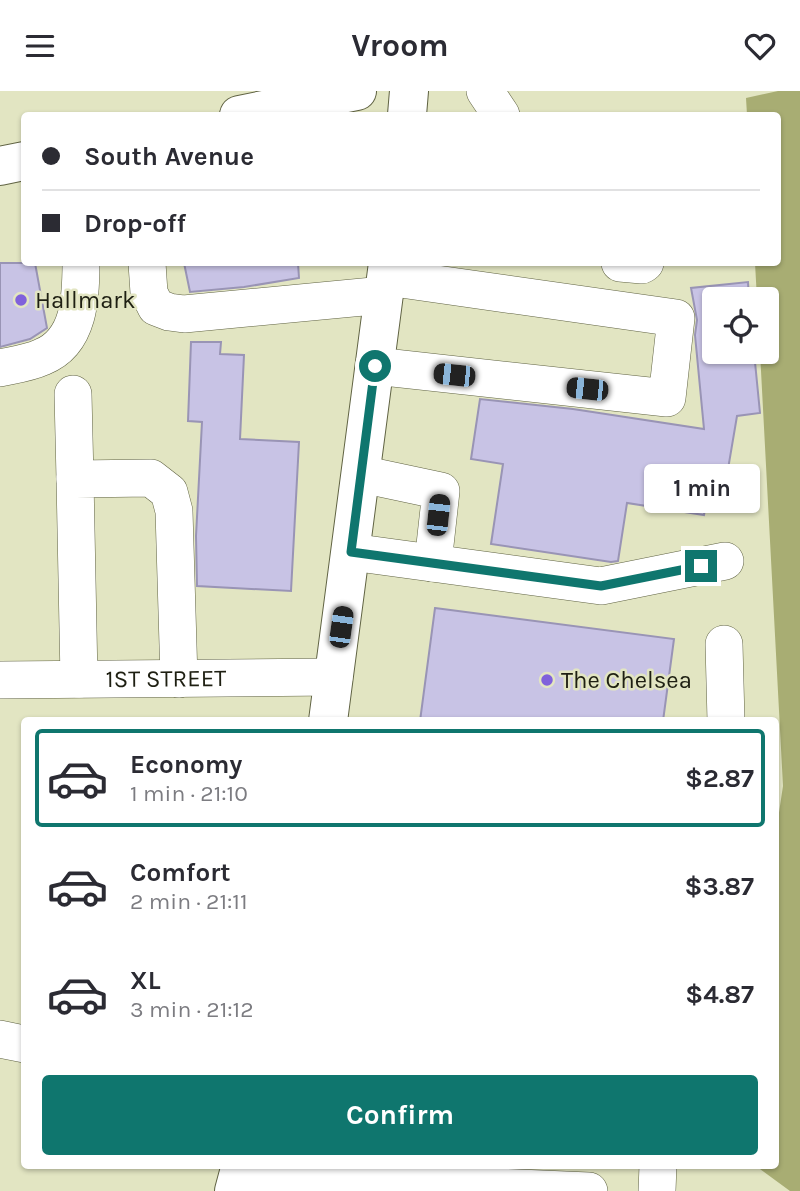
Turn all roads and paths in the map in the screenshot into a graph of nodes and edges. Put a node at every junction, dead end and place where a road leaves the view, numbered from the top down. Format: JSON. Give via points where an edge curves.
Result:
{"nodes":[{"id":1,"x":357,"y":91,"type":"edge"},
{"id":2,"x":409,"y":91,"type":"edge"},
{"id":3,"x":485,"y":91,"type":"edge"},
{"id":4,"x":254,"y":112,"type":"edge"},
{"id":5,"x":407,"y":112,"type":"edge"},
{"id":6,"x":499,"y":112,"type":"edge"},
{"id":7,"x":21,"y":162,"type":"edge"},
{"id":8,"x":0,"y":166,"type":"edge"},
{"id":9,"x":81,"y":266,"type":"edge"},
{"id":10,"x":147,"y":266,"type":"edge"},
{"id":11,"x":386,"y":278,"type":"edge"},
{"id":12,"x":375,"y":366,"type":"junction"},
{"id":13,"x":0,"y":367,"type":"edge"},
{"id":14,"x":73,"y":394,"type":"dead end"},
{"id":15,"x":360,"y":474,"type":"junction"},
{"id":16,"x":75,"y":479,"type":"junction"},
{"id":17,"x":351,"y":552,"type":"junction"},
{"id":18,"x":725,"y":561,"type":"dead end"},
{"id":19,"x":433,"y":563,"type":"junction"},
{"id":20,"x":724,"y":644,"type":"dead end"},
{"id":21,"x":334,"y":677,"type":"junction"},
{"id":22,"x":79,"y":679,"type":"junction"},
{"id":23,"x":179,"y":679,"type":"junction"},
{"id":24,"x":0,"y":680,"type":"edge"},
{"id":25,"x":329,"y":717,"type":"edge"},
{"id":26,"x":726,"y":717,"type":"edge"},
{"id":27,"x":0,"y":1039,"type":"edge"},
{"id":28,"x":21,"y":1043,"type":"edge"},
{"id":29,"x":658,"y":1169,"type":"edge"},
{"id":30,"x":238,"y":1178,"type":"edge"},
{"id":31,"x":589,"y":1191,"type":"edge"},
{"id":32,"x":657,"y":1191,"type":"edge"}],
"edges":[{"from":1,"to":4,"type":"main road"},
{"from":2,"to":5,"type":"main road"},
{"from":3,"to":6,"type":"street"},
{"from":7,"to":8,"type":"main road"},
{"from":9,"to":13,"type":"street","via":[[75,323],[62,344],[44,357]]},
{"from":10,"to":11,"type":"street","via":[[149,293],[156,307],[184,314]]},
{"from":11,"to":12,"type":"main road"},
{"from":11,"to":12,"type":"street","via":[[676,318],[667,398]]},
{"from":12,"to":15,"type":"main road"},
{"from":14,"to":16,"type":"street"},
{"from":15,"to":17,"type":"main road"},
{"from":15,"to":19,"type":"street","via":[[441,491]]},
{"from":16,"to":22,"type":"street"},
{"from":16,"to":23,"type":"street","via":[[151,478],[169,492],[174,511]]},
{"from":17,"to":19,"type":"street"},
{"from":17,"to":21,"type":"main road"},
{"from":18,"to":19,"type":"street","via":[[601,586]]},
{"from":20,"to":26,"type":"street"},
{"from":21,"to":23,"type":"street","name":"1ST STREET"},
{"from":21,"to":25,"type":"main road"},
{"from":22,"to":23,"type":"street","name":"1ST STREET"},
{"from":22,"to":24,"type":"street","name":"1ST STREET"},
{"from":27,"to":28,"type":"street"},
{"from":29,"to":32,"type":"street"},
{"from":30,"to":31,"type":"street"}]}
